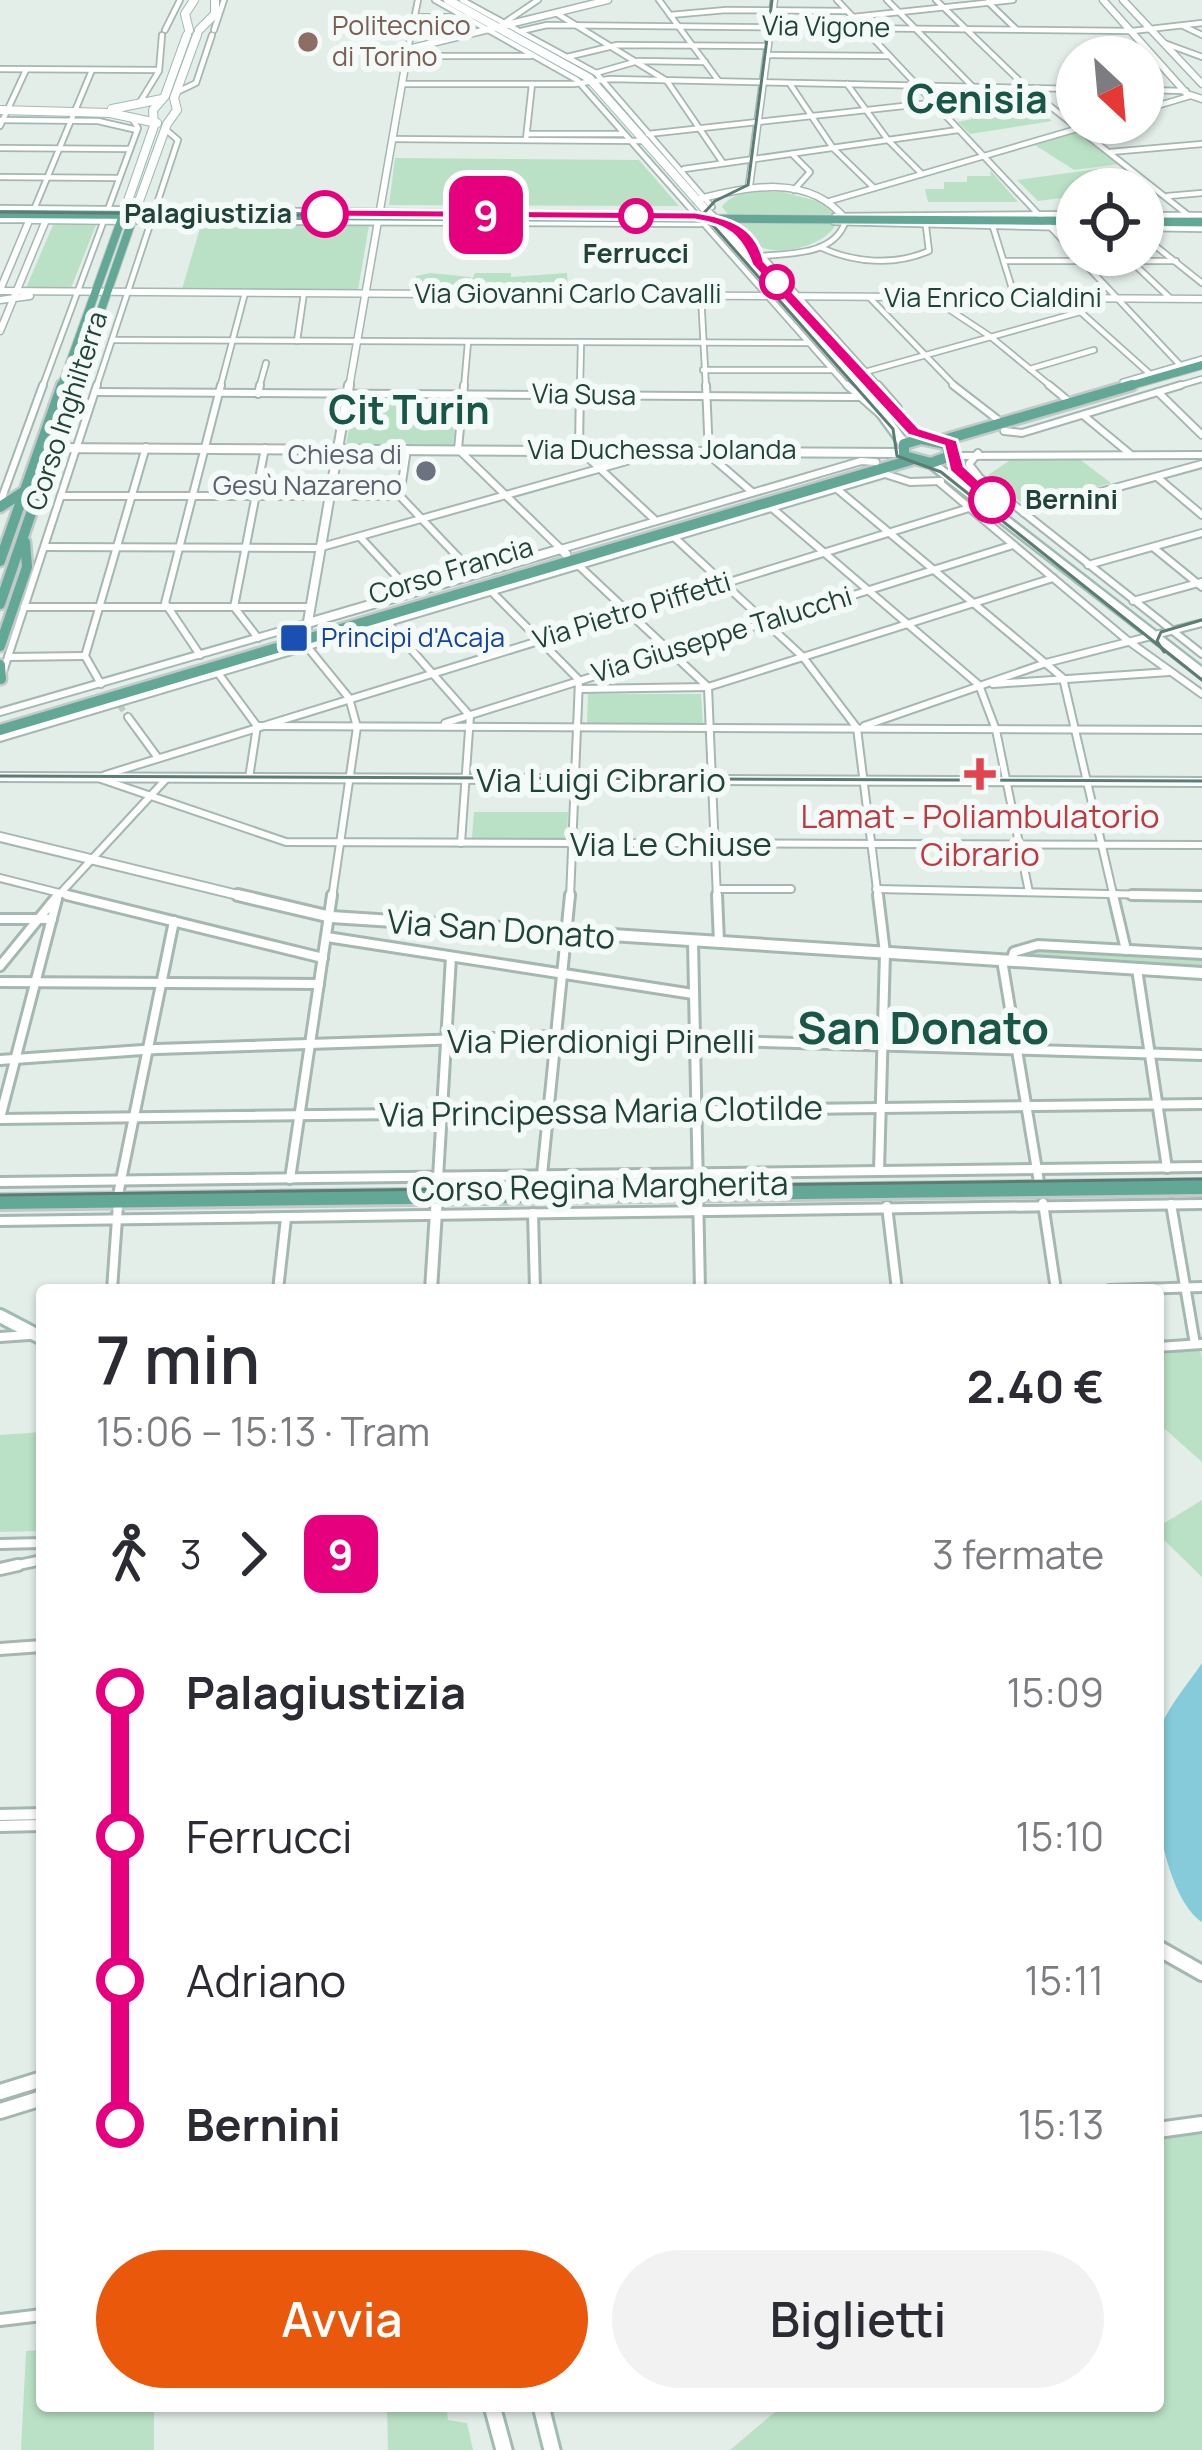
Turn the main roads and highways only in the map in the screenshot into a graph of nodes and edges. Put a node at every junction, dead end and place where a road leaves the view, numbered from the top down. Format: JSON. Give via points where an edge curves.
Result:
{"nodes":[{"id":1,"x":194,"y":0,"type":"edge"},
{"id":2,"x":220,"y":0,"type":"edge"},
{"id":3,"x":448,"y":0,"type":"edge"},
{"id":4,"x":193,"y":33,"type":"junction"},
{"id":5,"x":176,"y":97,"type":"junction"},
{"id":6,"x":162,"y":99,"type":"junction"},
{"id":7,"x":119,"y":111,"type":"junction"},
{"id":8,"x":2,"y":117,"type":"edge"},
{"id":9,"x":154,"y":123,"type":"junction"},
{"id":10,"x":167,"y":125,"type":"junction"},
{"id":11,"x":0,"y":214,"type":"edge"},
{"id":12,"x":129,"y":215,"type":"junction"},
{"id":13,"x":707,"y":218,"type":"junction"},
{"id":14,"x":1056,"y":221,"type":"edge"},
{"id":15,"x":1202,"y":222,"type":"edge"},
{"id":16,"x":1164,"y":224,"type":"edge"},
{"id":17,"x":757,"y":268,"type":"junction"},
{"id":18,"x":101,"y":294,"type":"junction"},
{"id":19,"x":1202,"y":369,"type":"edge"},
{"id":20,"x":890,"y":416,"type":"junction"},
{"id":21,"x":921,"y":439,"type":"junction"},
{"id":22,"x":904,"y":451,"type":"junction"},
{"id":23,"x":946,"y":452,"type":"junction"},
{"id":24,"x":931,"y":464,"type":"junction"},
{"id":25,"x":952,"y":474,"type":"junction"},
{"id":26,"x":26,"y":491,"type":"junction"},
{"id":27,"x":0,"y":505,"type":"edge"},
{"id":28,"x":9,"y":535,"type":"junction"},
{"id":29,"x":25,"y":536,"type":"junction"},
{"id":30,"x":0,"y":547,"type":"edge"},
{"id":31,"x":0,"y":561,"type":"edge"},
{"id":32,"x":0,"y":604,"type":"edge"},
{"id":33,"x":307,"y":635,"type":"junction"},
{"id":34,"x":3,"y":656,"type":"edge"},
{"id":35,"x":1202,"y":673,"type":"edge"},
{"id":36,"x":0,"y":680,"type":"edge"},
{"id":37,"x":0,"y":725,"type":"edge"},
{"id":38,"x":1202,"y":1187,"type":"edge"},
{"id":39,"x":0,"y":1202,"type":"edge"},
{"id":40,"x":0,"y":1316,"type":"edge"},
{"id":41,"x":36,"y":1334,"type":"edge"},
{"id":42,"x":494,"y":2412,"type":"edge"},
{"id":43,"x":542,"y":2412,"type":"edge"},
{"id":44,"x":504,"y":2450,"type":"edge"},
{"id":45,"x":552,"y":2450,"type":"edge"}],
"edges":[{"from":1,"to":4,"type":"main road","via":[[185,14]]},
{"from":2,"to":4,"type":"main road"},
{"from":3,"to":13,"type":"main road","via":[[594,77],[634,138]]},
{"from":4,"to":5,"type":"main road"},
{"from":4,"to":6,"type":"main road"},
{"from":5,"to":6,"type":"main road"},
{"from":5,"to":10,"type":"main road"},
{"from":6,"to":7,"type":"main road"},
{"from":6,"to":9,"type":"main road"},
{"from":7,"to":8,"type":"main road"},
{"from":7,"to":9,"type":"main road"},
{"from":9,"to":10,"type":"main road"},
{"from":9,"to":12,"type":"main road"},
{"from":10,"to":12,"type":"main road"},
{"from":11,"to":12,"type":"main road"},
{"from":12,"to":13,"type":"main road"},
{"from":12,"to":18,"type":"main road","name":"Corso Inghilterra"},
{"from":13,"to":14,"type":"main road"},
{"from":13,"to":17,"type":"main road"},
{"from":13,"to":17,"type":"main road","via":[[747,246]]},
{"from":15,"to":16,"type":"main road"},
{"from":17,"to":20,"type":"main road"},
{"from":18,"to":26,"type":"main road","name":"Corso Inghilterra"},
{"from":18,"to":29,"type":"main road","name":"Corso Inghilterra"},
{"from":19,"to":23,"type":"main road","via":[[1000,426]]},
{"from":20,"to":21,"type":"main road"},
{"from":20,"to":22,"type":"main road"},
{"from":21,"to":22,"type":"main road","name":"Corso Francia"},
{"from":21,"to":23,"type":"main road"},
{"from":22,"to":24,"type":"main road"},
{"from":22,"to":33,"type":"main road","name":"Corso Francia"},
{"from":23,"to":24,"type":"main road"},
{"from":23,"to":25,"type":"main road"},
{"from":24,"to":25,"type":"main road"},
{"from":25,"to":35,"type":"main road"},
{"from":26,"to":27,"type":"main road"},
{"from":26,"to":28,"type":"main road","name":"Corso Inghilterra"},
{"from":28,"to":30,"type":"main road"},
{"from":28,"to":31,"type":"main road","name":"Corso Inghilterra"},
{"from":29,"to":32,"type":"main road","name":"Corso Inghilterra"},
{"from":29,"to":34,"type":"main road","via":[[28,563]]},
{"from":33,"to":37,"type":"main road","name":"Corso Francia"},
{"from":33,"to":37,"type":"main road","name":"Corso Francia","via":[[49,703]]},
{"from":34,"to":36,"type":"main road"},
{"from":38,"to":39,"type":"main road","name":"Corso Regina Margherita","via":[[1042,1197],[696,1192]]},
{"from":40,"to":41,"type":"main road"},
{"from":42,"to":44,"type":"main road"},
{"from":43,"to":45,"type":"main road"}]}
